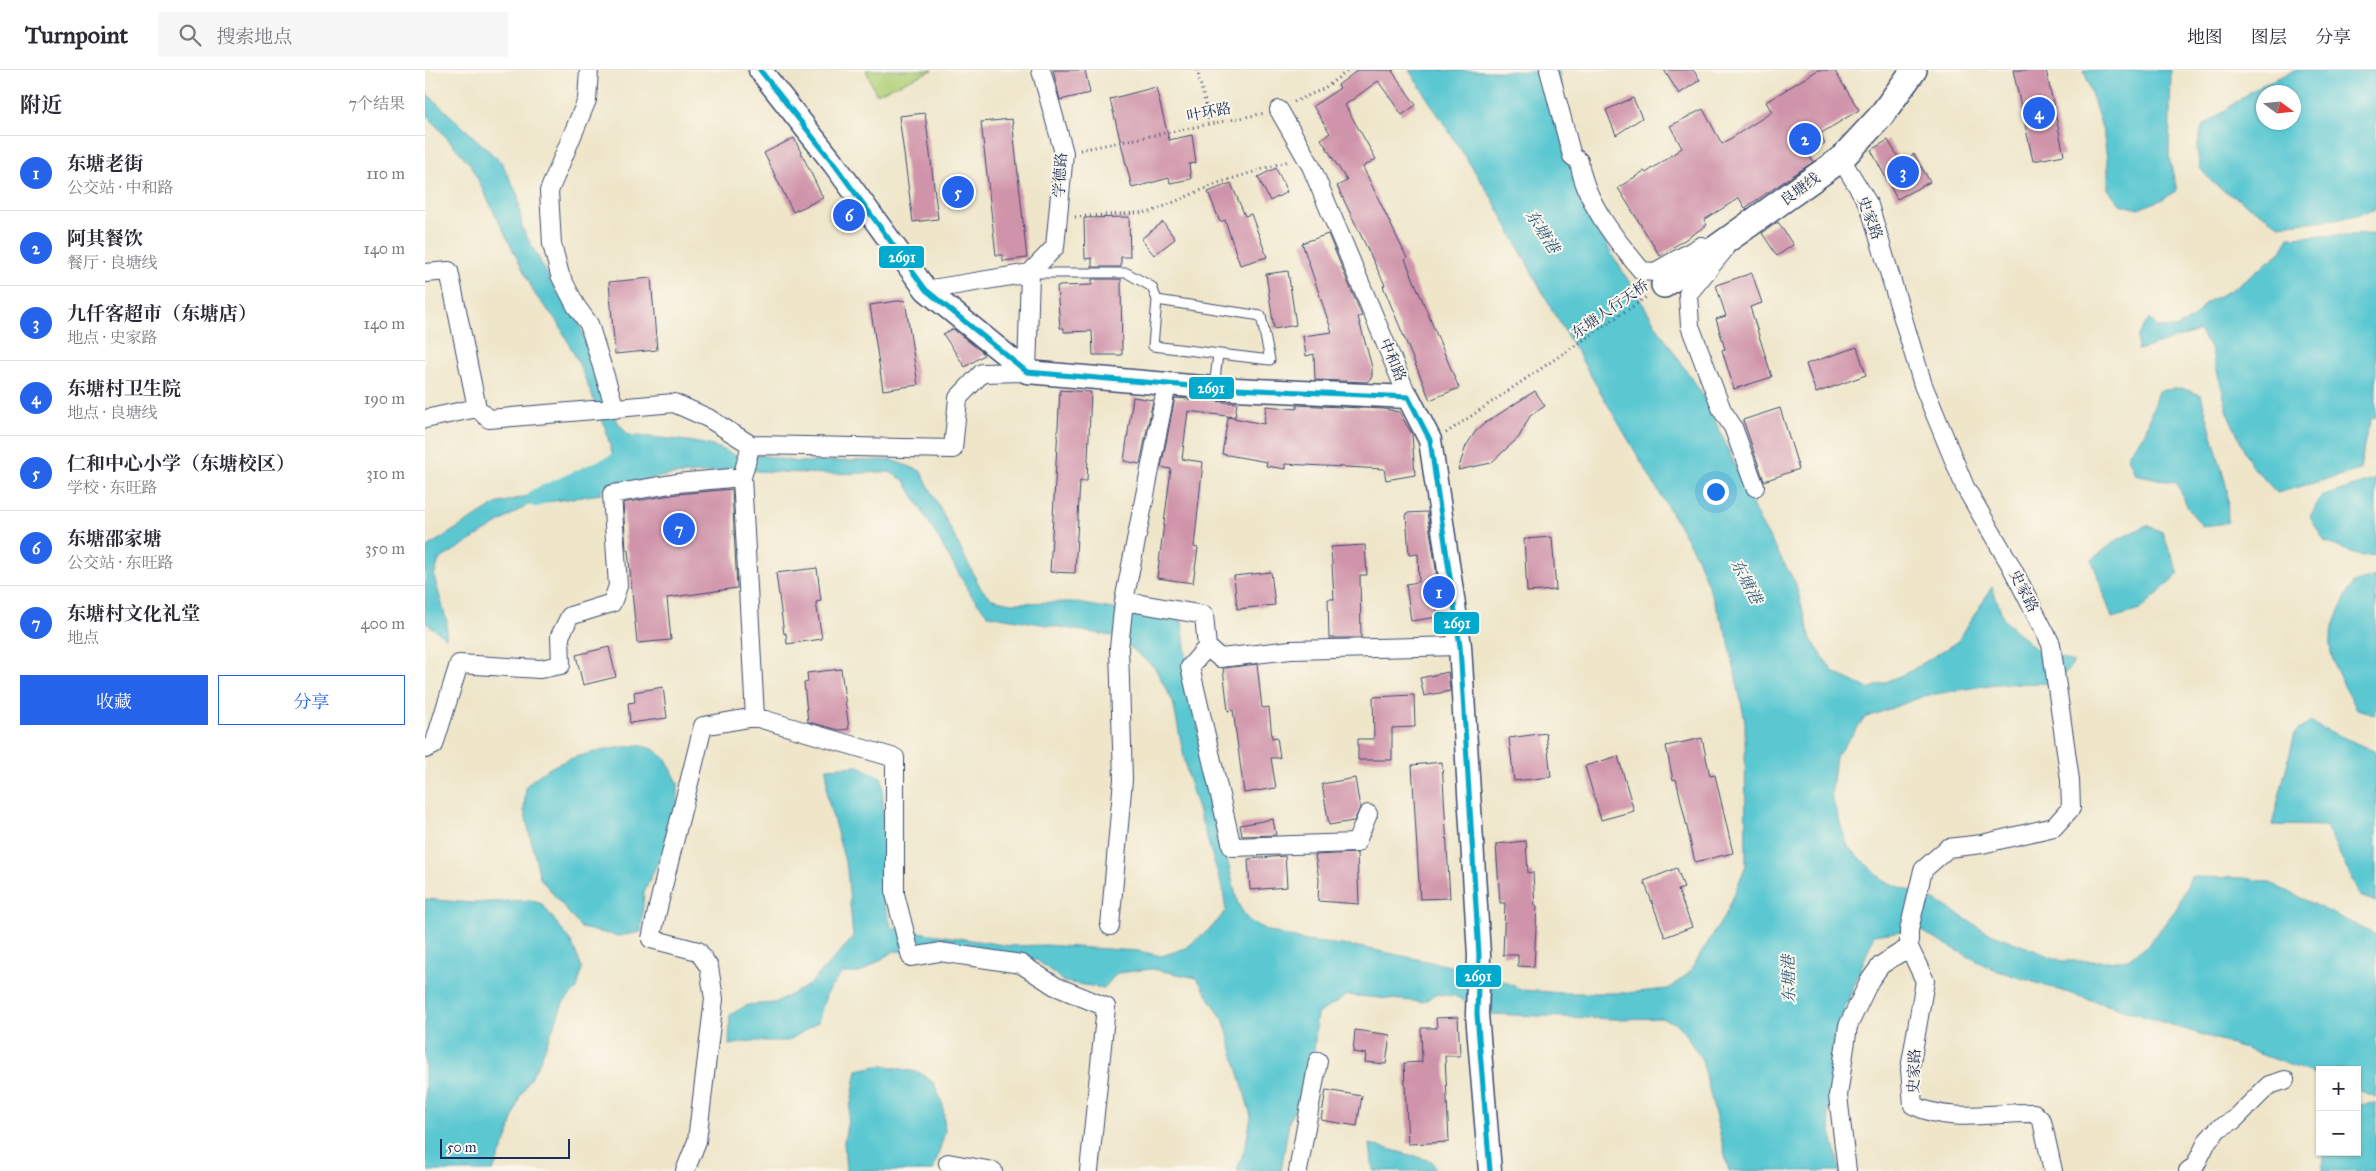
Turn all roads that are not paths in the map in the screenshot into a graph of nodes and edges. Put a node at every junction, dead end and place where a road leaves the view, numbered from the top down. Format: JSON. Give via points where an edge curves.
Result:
{"nodes":[{"id":1,"x":589,"y":70,"type":"edge"},
{"id":2,"x":760,"y":70,"type":"edge"},
{"id":3,"x":1041,"y":70,"type":"edge"},
{"id":4,"x":1549,"y":70,"type":"edge"},
{"id":5,"x":1914,"y":70,"type":"edge"},
{"id":6,"x":1279,"y":110,"type":"road end"},
{"id":7,"x":1841,"y":159,"type":"junction"},
{"id":8,"x":1733,"y":237,"type":"junction"},
{"id":9,"x":1030,"y":272,"type":"junction"},
{"id":10,"x":425,"y":273,"type":"edge"},
{"id":11,"x":1664,"y":285,"type":"road end"},
{"id":12,"x":926,"y":290,"type":"junction"},
{"id":13,"x":1157,"y":300,"type":"junction"},
{"id":14,"x":1218,"y":354,"type":"junction"},
{"id":15,"x":1027,"y":372,"type":"junction"},
{"id":16,"x":1167,"y":384,"type":"junction"},
{"id":17,"x":1214,"y":388,"type":"junction"},
{"id":18,"x":1408,"y":397,"type":"junction"},
{"id":19,"x":477,"y":408,"type":"junction"},
{"id":20,"x":615,"y":409,"type":"junction"},
{"id":21,"x":425,"y":419,"type":"edge"},
{"id":22,"x":746,"y":461,"type":"junction"},
{"id":23,"x":1755,"y":487,"type":"dead end"},
{"id":24,"x":1124,"y":601,"type":"junction"},
{"id":25,"x":1460,"y":646,"type":"junction"},
{"id":26,"x":1207,"y":647,"type":"junction"},
{"id":27,"x":755,"y":717,"type":"junction"},
{"id":28,"x":425,"y":749,"type":"edge"},
{"id":29,"x":1368,"y":814,"type":"dead end"},
{"id":30,"x":1110,"y":926,"type":"dead end"},
{"id":31,"x":1909,"y":947,"type":"junction"},
{"id":32,"x":1318,"y":1061,"type":"dead end"},
{"id":33,"x":2285,"y":1080,"type":"dead end"},
{"id":34,"x":948,"y":1164,"type":"dead end"},
{"id":35,"x":685,"y":1171,"type":"edge"},
{"id":36,"x":993,"y":1171,"type":"edge"},
{"id":37,"x":1089,"y":1171,"type":"edge"},
{"id":38,"x":1298,"y":1171,"type":"edge"},
{"id":39,"x":1489,"y":1171,"type":"edge"},
{"id":40,"x":1847,"y":1171,"type":"edge"},
{"id":41,"x":2053,"y":1171,"type":"edge"},
{"id":42,"x":2189,"y":1171,"type":"edge"}],
"edges":[{"from":1,"to":20,"type":"street","via":[[587,100],[549,191],[552,244],[560,275],[589,324]]},
{"from":2,"to":12,"type":"street"},
{"from":3,"to":9,"type":"street","name":"学德路","via":[[1064,153],[1055,247]]},
{"from":4,"to":8,"type":"street","via":[[1572,156],[1579,161],[1582,178],[1606,224],[1642,271],[1655,272],[1702,246]]},
{"from":5,"to":7,"type":"main road","name":"良塘线","via":[[1880,116]]},
{"from":6,"to":18,"type":"street","name":"中和路","via":[[1305,156]]},
{"from":7,"to":8,"type":"main road","name":"良塘线"},
{"from":7,"to":31,"type":"street","name":"史家路","via":[[1869,205],[1923,385],[1965,487],[2051,644],[2070,780],[2071,808],[2054,827],[1982,844],[1949,848],[1923,870],[1909,930]]},
{"from":8,"to":11,"type":"main road","name":"良塘线"},
{"from":8,"to":23,"type":"street","via":[[1688,294],[1690,326]]},
{"from":9,"to":12,"type":"street"},
{"from":9,"to":13,"type":"lane","via":[[1127,272],[1152,287]]},
{"from":9,"to":15,"type":"street"},
{"from":10,"to":19,"type":"street","via":[[449,271]]},
{"from":12,"to":15,"type":"street"},
{"from":13,"to":14,"type":"lane","via":[[1153,346]]},
{"from":13,"to":14,"type":"lane","via":[[1261,316],[1270,360]]},
{"from":14,"to":17,"type":"lane"},
{"from":15,"to":16,"type":"street"},
{"from":15,"to":22,"type":"street","via":[[982,373],[958,398],[953,449]]},
{"from":16,"to":17,"type":"street"},
{"from":16,"to":24,"type":"street"},
{"from":17,"to":18,"type":"street"},
{"from":18,"to":25,"type":"street","name":"中和路","via":[[1430,440]]},
{"from":19,"to":20,"type":"street","via":[[489,419]]},
{"from":19,"to":21,"type":"street"},
{"from":20,"to":22,"type":"street","via":[[674,404],[708,418]]},
{"from":22,"to":27,"type":"street"},
{"from":22,"to":28,"type":"street","via":[[677,483],[612,494],[618,586],[612,603],[570,616],[560,636],[561,665],[540,669],[459,664],[434,745]]},
{"from":24,"to":26,"type":"street","via":[[1204,615]]},
{"from":24,"to":30,"type":"street","via":[[1119,648],[1123,779]]},
{"from":25,"to":26,"type":"street","via":[[1291,650],[1220,658]]},
{"from":25,"to":39,"type":"street","name":"中和路","via":[[1479,955],[1477,1014]]},
{"from":26,"to":29,"type":"street","via":[[1190,667],[1232,847],[1356,843]]},
{"from":27,"to":35,"type":"street","via":[[703,726],[651,939],[698,951],[709,967],[714,999],[697,1140]]},
{"from":27,"to":37,"type":"street","via":[[895,758],[895,894],[911,957],[940,952],[1021,964],[1055,986],[1106,1007]]},
{"from":31,"to":40,"type":"street","via":[[1881,965],[1870,980],[1848,1026],[1838,1096]]},
{"from":31,"to":41,"type":"street","name":"史家路","via":[[1925,981],[1911,1069],[1913,1105],[1963,1117],[2033,1113],[2042,1121]]},
{"from":32,"to":38,"type":"street"},
{"from":33,"to":42,"type":"street","via":[[2269,1086],[2234,1120],[2219,1128]]},
{"from":34,"to":36,"type":"street"}]}
